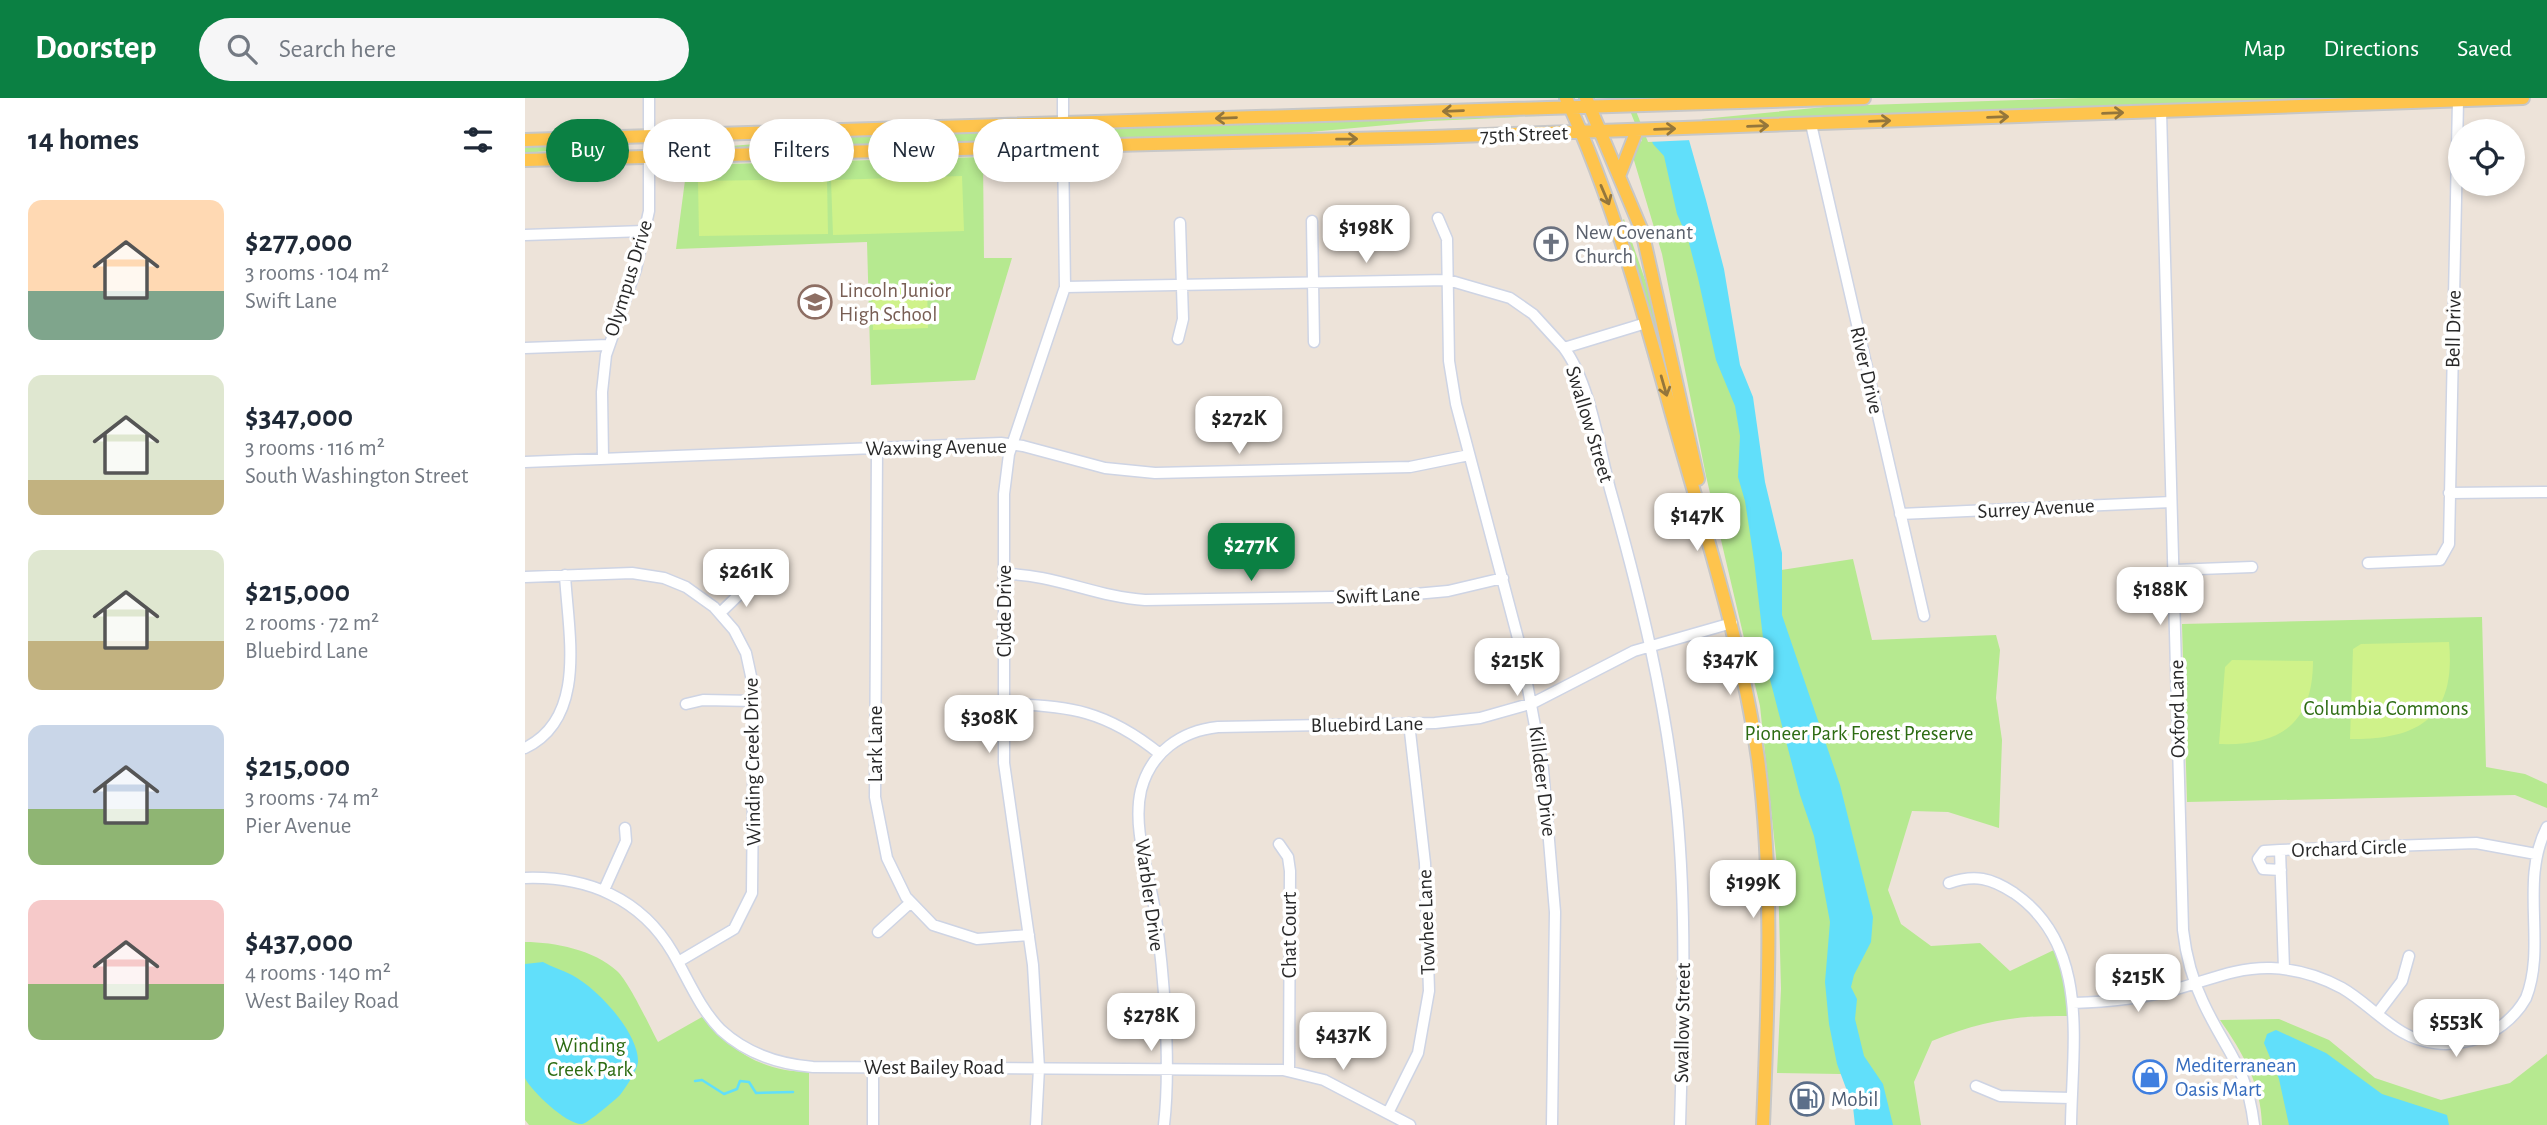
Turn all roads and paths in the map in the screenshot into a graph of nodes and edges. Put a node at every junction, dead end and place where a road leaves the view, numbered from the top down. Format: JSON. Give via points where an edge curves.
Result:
{"nodes":[{"id":1,"x":649,"y":98,"type":"edge"},
{"id":2,"x":1063,"y":98,"type":"edge"},
{"id":3,"x":1537,"y":98,"type":"edge"},
{"id":4,"x":1864,"y":98,"type":"edge"},
{"id":5,"x":2523,"y":98,"type":"edge"},
{"id":6,"x":2458,"y":100,"type":"junction"},
{"id":7,"x":1568,"y":103,"type":"edge"},
{"id":8,"x":1588,"y":103,"type":"edge"},
{"id":9,"x":1528,"y":109,"type":"junction"},
{"id":10,"x":2161,"y":111,"type":"junction"},
{"id":11,"x":650,"y":119,"type":"edge"},
{"id":12,"x":1063,"y":119,"type":"edge"},
{"id":13,"x":1123,"y":120,"type":"edge"},
{"id":14,"x":1811,"y":124,"type":"junction"},
{"id":15,"x":973,"y":125,"type":"edge"},
{"id":16,"x":1637,"y":130,"type":"junction"},
{"id":17,"x":1600,"y":131,"type":"junction"},
{"id":18,"x":1579,"y":132,"type":"junction"},
{"id":19,"x":735,"y":134,"type":"edge"},
{"id":20,"x":643,"y":137,"type":"edge"},
{"id":21,"x":525,"y":140,"type":"edge"},
{"id":22,"x":1123,"y":144,"type":"edge"},
{"id":23,"x":973,"y":148,"type":"edge"},
{"id":24,"x":735,"y":155,"type":"edge"},
{"id":25,"x":643,"y":157,"type":"edge"},
{"id":26,"x":525,"y":160,"type":"edge"},
{"id":27,"x":1619,"y":176,"type":"junction"},
{"id":28,"x":648,"y":182,"type":"edge"},
{"id":29,"x":1064,"y":182,"type":"edge"},
{"id":30,"x":1439,"y":218,"type":"dead end"},
{"id":31,"x":1312,"y":221,"type":"dead end"},
{"id":32,"x":1180,"y":223,"type":"dead end"},
{"id":33,"x":645,"y":231,"type":"junction"},
{"id":34,"x":525,"y":235,"type":"edge"},
{"id":35,"x":1448,"y":279,"type":"junction"},
{"id":36,"x":1313,"y":281,"type":"junction"},
{"id":37,"x":1182,"y":284,"type":"junction"},
{"id":38,"x":1065,"y":286,"type":"junction"},
{"id":39,"x":1646,"y":323,"type":"junction"},
{"id":40,"x":1178,"y":339,"type":"dead end"},
{"id":41,"x":1314,"y":342,"type":"dead end"},
{"id":42,"x":608,"y":345,"type":"junction"},
{"id":43,"x":525,"y":348,"type":"edge"},
{"id":44,"x":1564,"y":348,"type":"junction"},
{"id":45,"x":1012,"y":444,"type":"junction"},
{"id":46,"x":877,"y":447,"type":"junction"},
{"id":47,"x":1469,"y":456,"type":"junction"},
{"id":48,"x":604,"y":458,"type":"junction"},
{"id":49,"x":525,"y":462,"type":"edge"},
{"id":50,"x":2547,"y":492,"type":"edge"},
{"id":51,"x":2449,"y":493,"type":"junction"},
{"id":52,"x":2171,"y":502,"type":"junction"},
{"id":53,"x":1900,"y":514,"type":"junction"},
{"id":54,"x":1706,"y":524,"type":"junction"},
{"id":55,"x":2368,"y":563,"type":"dead end"},
{"id":56,"x":2252,"y":567,"type":"dead end"},
{"id":57,"x":2173,"y":570,"type":"junction"},
{"id":58,"x":1004,"y":573,"type":"junction"},
{"id":59,"x":565,"y":575,"type":"junction"},
{"id":60,"x":525,"y":577,"type":"edge"},
{"id":61,"x":1503,"y":578,"type":"junction"},
{"id":62,"x":751,"y":583,"type":"dead end"},
{"id":63,"x":720,"y":613,"type":"junction"},
{"id":64,"x":1924,"y":615,"type":"dead end"},
{"id":65,"x":1732,"y":623,"type":"junction"},
{"id":66,"x":1651,"y":645,"type":"junction"},
{"id":67,"x":754,"y":701,"type":"junction"},
{"id":68,"x":1533,"y":703,"type":"junction"},
{"id":69,"x":686,"y":704,"type":"dead end"},
{"id":70,"x":1003,"y":704,"type":"junction"},
{"id":71,"x":1409,"y":723,"type":"junction"},
{"id":72,"x":525,"y":747,"type":"edge"},
{"id":73,"x":1160,"y":754,"type":"junction"},
{"id":74,"x":2547,"y":827,"type":"edge"},
{"id":75,"x":625,"y":828,"type":"dead end"},
{"id":76,"x":1279,"y":844,"type":"dead end"},
{"id":77,"x":2280,"y":850,"type":"junction"},
{"id":78,"x":2536,"y":854,"type":"junction"},
{"id":79,"x":2281,"y":870,"type":"junction"},
{"id":80,"x":525,"y":878,"type":"edge"},
{"id":81,"x":1949,"y":883,"type":"dead end"},
{"id":82,"x":604,"y":890,"type":"junction"},
{"id":83,"x":910,"y":903,"type":"junction"},
{"id":84,"x":878,"y":932,"type":"dead end"},
{"id":85,"x":1029,"y":935,"type":"junction"},
{"id":86,"x":2409,"y":956,"type":"dead end"},
{"id":87,"x":678,"y":962,"type":"junction"},
{"id":88,"x":2284,"y":969,"type":"junction"},
{"id":89,"x":2195,"y":983,"type":"junction"},
{"id":90,"x":2073,"y":1003,"type":"junction"},
{"id":91,"x":2377,"y":1014,"type":"junction"},
{"id":92,"x":873,"y":1067,"type":"junction"},
{"id":93,"x":1039,"y":1068,"type":"junction"},
{"id":94,"x":1166,"y":1068,"type":"junction"},
{"id":95,"x":1289,"y":1071,"type":"junction"},
{"id":96,"x":1976,"y":1086,"type":"dead end"},
{"id":97,"x":2071,"y":1098,"type":"junction"},
{"id":98,"x":1388,"y":1113,"type":"junction"},
{"id":99,"x":873,"y":1125,"type":"edge"},
{"id":100,"x":1036,"y":1125,"type":"edge"},
{"id":101,"x":1164,"y":1125,"type":"edge"},
{"id":102,"x":1410,"y":1125,"type":"edge"},
{"id":103,"x":1552,"y":1125,"type":"edge"},
{"id":104,"x":1680,"y":1125,"type":"edge"},
{"id":105,"x":1763,"y":1125,"type":"edge"},
{"id":106,"x":2071,"y":1125,"type":"edge"},
{"id":107,"x":2254,"y":1125,"type":"edge"}],
"edges":[{"from":1,"to":11,"type":"street","name":"Olympus Drive"},
{"from":2,"to":12,"type":"street"},
{"from":3,"to":9,"type":"main road"},
{"from":4,"to":8,"type":"main road","name":"75th Street","via":[[1627,106]]},
{"from":5,"to":6,"type":"main road","name":"75th Street"},
{"from":6,"to":10,"type":"main road","name":"75th Street"},
{"from":6,"to":51,"type":"street","name":"Bell Drive"},
{"from":7,"to":8,"type":"main road","name":"75th Street"},
{"from":7,"to":9,"type":"main road","name":"75th Street"},
{"from":7,"to":18,"type":"main road"},
{"from":8,"to":17,"type":"main road"},
{"from":9,"to":13,"type":"main road","name":"75th Street","one_way":true},
{"from":14,"to":10,"type":"main road","name":"75th Street","one_way":true},
{"from":10,"to":52,"type":"street","name":"Oxford Lane"},
{"from":16,"to":14,"type":"main road","name":"75th Street","one_way":true},
{"from":14,"to":53,"type":"street","name":"River Drive"},
{"from":15,"to":19,"type":"main road","name":"75th Street"},
{"from":16,"to":17,"type":"main road","name":"75th Street"},
{"from":16,"to":27,"type":"main road"},
{"from":17,"to":18,"type":"main road","name":"75th Street"},
{"from":17,"to":27,"type":"main road"},
{"from":22,"to":18,"type":"main road","name":"75th Street","one_way":true},
{"from":18,"to":39,"type":"main road","one_way":true,"via":[[1612,211]]},
{"from":20,"to":21,"type":"main road","name":"75th Street"},
{"from":23,"to":24,"type":"main road","name":"75th Street"},
{"from":25,"to":26,"type":"main road","name":"75th Street"},
{"from":27,"to":54,"type":"main road","via":[[1651,262]]},
{"from":28,"to":33,"type":"street","name":"Olympus Drive"},
{"from":29,"to":38,"type":"street","name":"Clyde Drive"},
{"from":30,"to":35,"type":"street","name":"Killdeer Drive","via":[[1446,232]]},
{"from":31,"to":36,"type":"street"},
{"from":32,"to":37,"type":"street"},
{"from":33,"to":34,"type":"street"},
{"from":33,"to":42,"type":"street","name":"Olympus Drive"},
{"from":35,"to":36,"type":"street","name":"Swallow Street"},
{"from":35,"to":44,"type":"street","name":"Swallow Street","via":[[1510,298],[1533,314]]},
{"from":35,"to":47,"type":"street","name":"Killdeer Drive","via":[[1450,370]]},
{"from":36,"to":37,"type":"street","name":"Swallow Street"},
{"from":36,"to":41,"type":"street"},
{"from":37,"to":38,"type":"street","name":"Swallow Street"},
{"from":37,"to":40,"type":"street","via":[[1183,319]]},
{"from":38,"to":45,"type":"street","name":"Clyde Drive"},
{"from":39,"to":44,"type":"street"},
{"from":39,"to":54,"type":"main road","one_way":true},
{"from":42,"to":43,"type":"street"},
{"from":42,"to":48,"type":"street","name":"Olympus Drive","via":[[602,392]]},
{"from":44,"to":66,"type":"street","name":"Swallow Street","via":[[1585,397]]},
{"from":45,"to":46,"type":"street","name":"Waxwing Avenue"},
{"from":45,"to":47,"type":"street","name":"Waxwing Avenue","via":[[1105,468],[1155,473],[1401,468]]},
{"from":45,"to":58,"type":"street","name":"Clyde Drive","via":[[1005,474]]},
{"from":46,"to":48,"type":"street","name":"Waxwing Avenue"},
{"from":46,"to":83,"type":"street","name":"Lark Lane","via":[[875,797],[887,858]]},
{"from":47,"to":61,"type":"street","name":"Killdeer Drive"},
{"from":48,"to":49,"type":"street","name":"Waxwing Avenue"},
{"from":50,"to":51,"type":"street"},
{"from":51,"to":55,"type":"street","name":"Bell Drive","via":[[2449,544],[2444,557]]},
{"from":52,"to":53,"type":"street","name":"Surrey Avenue"},
{"from":52,"to":57,"type":"street","name":"Oxford Lane"},
{"from":53,"to":64,"type":"street","name":"River Drive"},
{"from":54,"to":65,"type":"main road"},
{"from":56,"to":57,"type":"street"},
{"from":57,"to":89,"type":"street","name":"Oxford Lane","via":[[2183,930]]},
{"from":58,"to":61,"type":"street","name":"Swift Lane","via":[[1044,576],[1116,597],[1145,600],[1393,596],[1448,591]]},
{"from":58,"to":70,"type":"street","name":"Clyde Drive"},
{"from":59,"to":60,"type":"street","name":"Winding Creek Drive"},
{"from":59,"to":63,"type":"street","name":"Winding Creek Drive","via":[[654,575],[686,587]]},
{"from":59,"to":72,"type":"street","via":[[567,699],[552,728]]},
{"from":61,"to":68,"type":"street","name":"Killdeer Drive"},
{"from":62,"to":63,"type":"street"},
{"from":63,"to":67,"type":"street","name":"Winding Creek Drive","via":[[745,653]]},
{"from":65,"to":66,"type":"street","name":"Bluebird Lane"},
{"from":65,"to":105,"type":"main road","via":[[1758,760],[1768,880]]},
{"from":66,"to":68,"type":"street","name":"Bluebird Lane"},
{"from":66,"to":104,"type":"street","name":"Swallow Street","via":[[1670,754],[1681,874]]},
{"from":67,"to":69,"type":"street"},
{"from":67,"to":87,"type":"street","name":"Winding Creek Drive","via":[[751,899],[734,929]]},
{"from":68,"to":71,"type":"street","name":"Bluebird Lane","via":[[1480,718]]},
{"from":68,"to":103,"type":"street","name":"Killdeer Drive","via":[[1549,820],[1555,912]]},
{"from":70,"to":73,"type":"street","via":[[1065,706],[1094,713],[1125,728]]},
{"from":70,"to":85,"type":"street","name":"Clyde Drive","via":[[1007,797]]},
{"from":71,"to":73,"type":"street","name":"Bluebird Lane","via":[[1208,728],[1186,735]]},
{"from":71,"to":98,"type":"street","name":"Towhee Lane","via":[[1425,863],[1429,991],[1418,1053]]},
{"from":73,"to":94,"type":"street","name":"Warbler Drive","via":[[1144,780],[1139,811],[1159,942]]},
{"from":74,"to":78,"type":"street"},
{"from":75,"to":82,"type":"street","via":[[626,841]]},
{"from":76,"to":95,"type":"street","name":"Chat Court","via":[[1290,871]]},
{"from":77,"to":78,"type":"street","name":"Orchard Circle","via":[[2476,843]]},
{"from":77,"to":79,"type":"street","name":"Orchard Circle"},
{"from":77,"to":79,"type":"street","via":[[2264,851],[2258,859],[2263,869]]},
{"from":78,"to":91,"type":"street","via":[[2536,970],[2527,995],[2511,1018],[2485,1036],[2443,1044],[2404,1034]]},
{"from":79,"to":88,"type":"street","name":"Orchard Circle"},
{"from":80,"to":82,"type":"street","name":"West Bailey Road","via":[[559,878]]},
{"from":81,"to":90,"type":"street","via":[[1980,877],[2006,887],[2028,904],[2062,951]]},
{"from":82,"to":87,"type":"street","name":"West Bailey Road","via":[[648,920]]},
{"from":83,"to":84,"type":"street"},
{"from":83,"to":85,"type":"street","name":"Lark Lane","via":[[933,925],[957,935],[977,939]]},
{"from":85,"to":93,"type":"street","name":"Clyde Drive"},
{"from":86,"to":91,"type":"street","via":[[2402,981]]},
{"from":87,"to":92,"type":"street","name":"West Bailey Road","via":[[714,1022],[746,1049],[798,1065]]},
{"from":88,"to":89,"type":"street","via":[[2240,970]]},
{"from":88,"to":91,"type":"street","via":[[2329,981]]},
{"from":89,"to":90,"type":"street","via":[[2138,999]]},
{"from":89,"to":107,"type":"street","name":"Oxford Lane","via":[[2241,1069]]},
{"from":90,"to":97,"type":"street"},
{"from":92,"to":93,"type":"street","name":"West Bailey Road"},
{"from":92,"to":99,"type":"street"},
{"from":93,"to":94,"type":"street","name":"West Bailey Road"},
{"from":93,"to":100,"type":"street","name":"Clyde Drive"},
{"from":94,"to":95,"type":"street","name":"West Bailey Road"},
{"from":94,"to":101,"type":"street","name":"Warbler Drive"},
{"from":95,"to":98,"type":"street","name":"West Bailey Road","via":[[1324,1080]]},
{"from":96,"to":97,"type":"street","via":[[2000,1096]]},
{"from":97,"to":106,"type":"street"},
{"from":98,"to":102,"type":"street","name":"West Bailey Road"}]}
